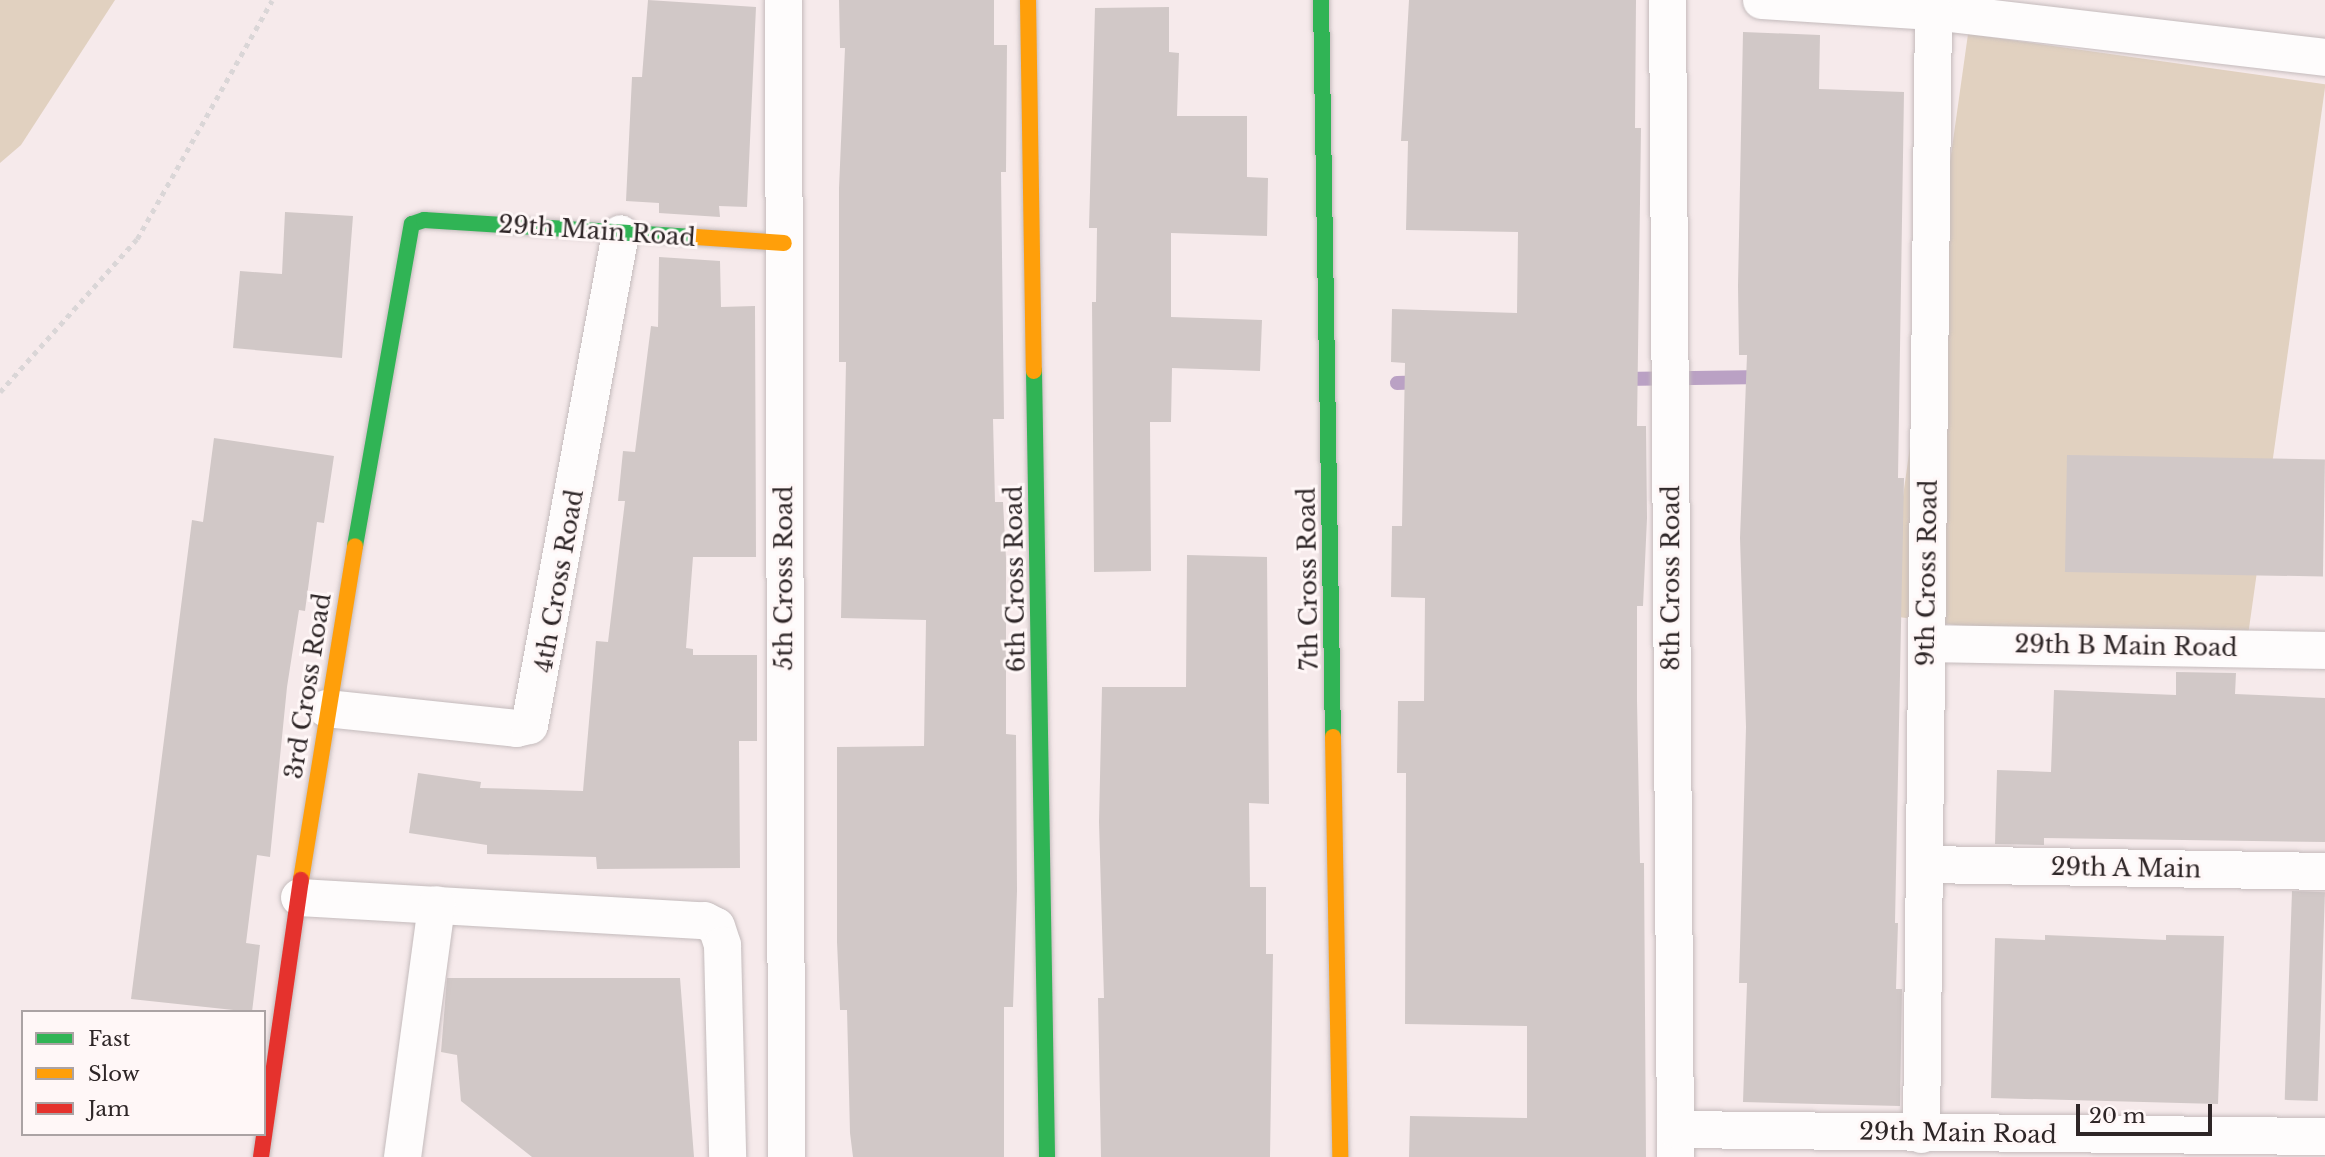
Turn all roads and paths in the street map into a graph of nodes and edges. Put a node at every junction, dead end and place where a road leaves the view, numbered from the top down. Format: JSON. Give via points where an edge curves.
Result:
{"nodes":[{"id":1,"x":272,"y":0,"type":"edge"},
{"id":2,"x":783,"y":0,"type":"edge"},
{"id":3,"x":1028,"y":0,"type":"edge"},
{"id":4,"x":1321,"y":0,"type":"edge"},
{"id":5,"x":1667,"y":0,"type":"edge"},
{"id":6,"x":1761,"y":0,"type":"edge"},
{"id":7,"x":1933,"y":11,"type":"junction"},
{"id":8,"x":2325,"y":57,"type":"edge"},
{"id":9,"x":412,"y":224,"type":"joint"},
{"id":10,"x":620,"y":233,"type":"junction"},
{"id":11,"x":783,"y":243,"type":"junction"},
{"id":12,"x":0,"y":392,"type":"edge"},
{"id":13,"x":1927,"y":643,"type":"junction"},
{"id":14,"x":2325,"y":650,"type":"edge"},
{"id":15,"x":326,"y":708,"type":"junction"},
{"id":16,"x":1926,"y":864,"type":"junction"},
{"id":17,"x":2325,"y":871,"type":"edge"},
{"id":18,"x":299,"y":897,"type":"junction"},
{"id":19,"x":436,"y":904,"type":"junction"},
{"id":20,"x":266,"y":1123,"type":"edge"},
{"id":21,"x":1921,"y":1134,"type":"junction"},
{"id":22,"x":264,"y":1136,"type":"edge"},
{"id":23,"x":2325,"y":1136,"type":"edge"},
{"id":24,"x":1675,"y":1143,"type":"edge"},
{"id":25,"x":261,"y":1157,"type":"edge"},
{"id":26,"x":402,"y":1157,"type":"edge"},
{"id":27,"x":727,"y":1157,"type":"edge"},
{"id":28,"x":786,"y":1157,"type":"edge"},
{"id":29,"x":1047,"y":1157,"type":"edge"},
{"id":30,"x":1340,"y":1157,"type":"edge"}],
"edges":[{"from":1,"to":12,"type":"path","via":[[137,239]]},
{"from":2,"to":11,"type":"street","name":"5th Cross Road"},
{"from":3,"to":29,"type":"street","name":"6th Cross Road"},
{"from":4,"to":30,"type":"street","name":"7th Cross Road"},
{"from":5,"to":24,"type":"street","name":"8th Cross Road"},
{"from":6,"to":7,"type":"street"},
{"from":7,"to":8,"type":"street"},
{"from":7,"to":13,"type":"street","name":"9th Cross Road"},
{"from":9,"to":10,"type":"street","name":"29th Main Road","via":[[424,220]]},
{"from":9,"to":15,"type":"street","name":"3rd Cross Road"},
{"from":10,"to":11,"type":"street","name":"29th Main Road"},
{"from":10,"to":15,"type":"street","name":"4th Cross Road","via":[[530,725],[516,728]]},
{"from":11,"to":28,"type":"street","name":"5th Cross Road"},
{"from":13,"to":14,"type":"street","name":"29th B Main Road"},
{"from":13,"to":16,"type":"street","name":"9th Cross Road"},
{"from":15,"to":18,"type":"street","name":"3rd Cross Road"},
{"from":16,"to":17,"type":"street","name":"29th A Main"},
{"from":16,"to":21,"type":"street","name":"9th Cross Road"},
{"from":18,"to":19,"type":"street"},
{"from":18,"to":20,"type":"street","name":"3rd Cross Road"},
{"from":19,"to":26,"type":"street"},
{"from":19,"to":27,"type":"street","via":[[704,920],[716,926],[722,945]]},
{"from":21,"to":23,"type":"street","name":"29th Main Road"},
{"from":21,"to":24,"type":"street","name":"29th Main Road"},
{"from":22,"to":25,"type":"street","name":"3rd Cross Road"}]}
